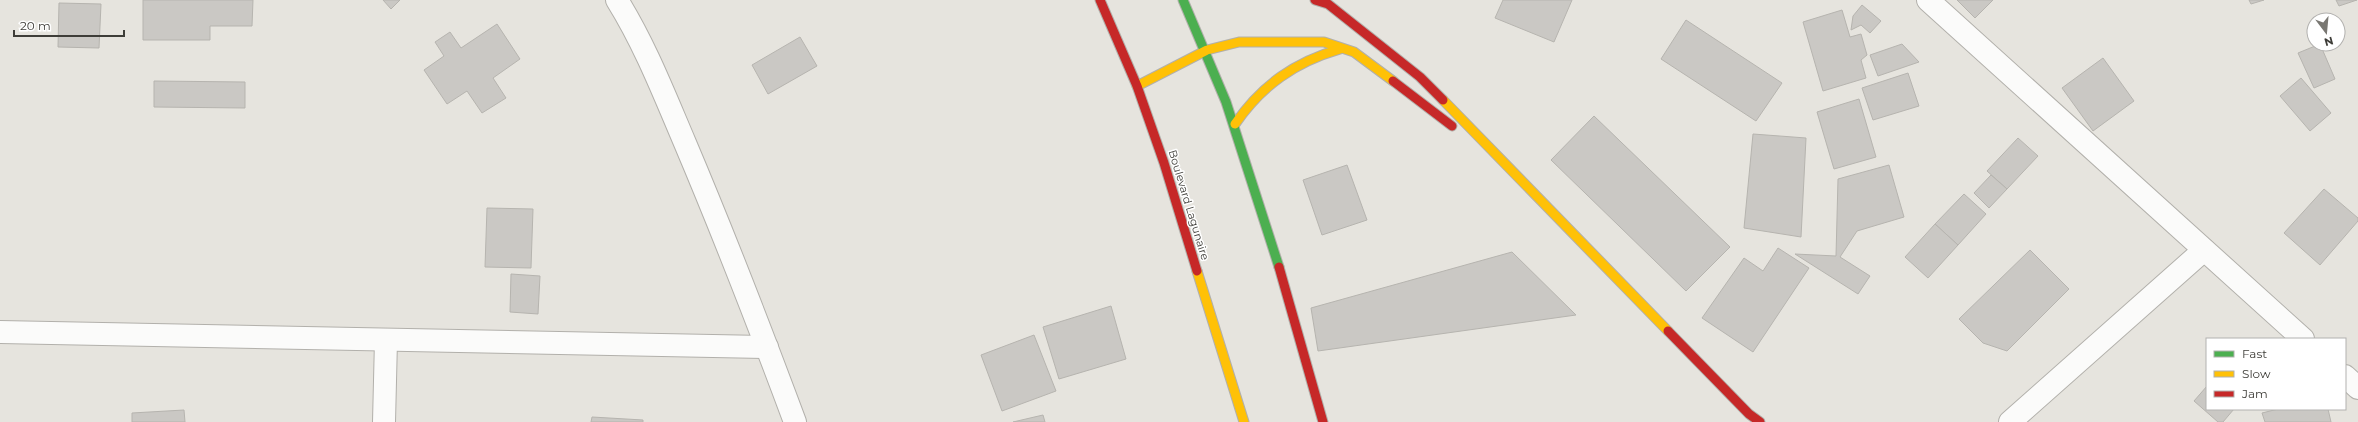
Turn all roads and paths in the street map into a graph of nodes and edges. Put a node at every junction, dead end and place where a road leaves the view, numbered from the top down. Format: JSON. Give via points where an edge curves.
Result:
{"nodes":[{"id":1,"x":617,"y":0,"type":"edge"},
{"id":2,"x":1100,"y":0,"type":"edge"},
{"id":3,"x":1183,"y":0,"type":"edge"},
{"id":4,"x":1315,"y":0,"type":"edge"},
{"id":5,"x":1928,"y":0,"type":"edge"},
{"id":6,"x":1342,"y":48,"type":"junction"},
{"id":7,"x":1207,"y":50,"type":"junction"},
{"id":8,"x":1137,"y":86,"type":"junction"},
{"id":9,"x":1235,"y":124,"type":"junction"},
{"id":10,"x":1504,"y":165,"type":"junction"},
{"id":11,"x":2204,"y":250,"type":"junction"},
{"id":12,"x":0,"y":332,"type":"edge"},
{"id":13,"x":2302,"y":338,"type":"edge"},
{"id":14,"x":386,"y":340,"type":"junction"},
{"id":15,"x":767,"y":347,"type":"junction"},
{"id":16,"x":2346,"y":377,"type":"edge"},
{"id":17,"x":2358,"y":388,"type":"edge"},
{"id":18,"x":1752,"y":419,"type":"edge"},
{"id":19,"x":384,"y":422,"type":"edge"},
{"id":20,"x":795,"y":422,"type":"edge"},
{"id":21,"x":1244,"y":422,"type":"edge"},
{"id":22,"x":1322,"y":422,"type":"edge"},
{"id":23,"x":2010,"y":422,"type":"edge"}],
"edges":[{"from":1,"to":15,"type":"street","via":[[630,21],[661,88],[709,200]]},
{"from":2,"to":8,"type":"main road","name":"Boulevard Lagunaire"},
{"from":3,"to":7,"type":"main road"},
{"from":4,"to":10,"type":"main road","via":[[1328,4],[1420,77]]},
{"from":5,"to":11,"type":"street"},
{"from":6,"to":7,"type":"main road","via":[[1324,42],[1239,42]]},
{"from":6,"to":9,"type":"main road","via":[[1316,55],[1272,80],[1248,104]]},
{"from":6,"to":10,"type":"main road","via":[[1354,52]]},
{"from":7,"to":8,"type":"main road"},
{"from":7,"to":9,"type":"main road"},
{"from":8,"to":21,"type":"main road","name":"Boulevard Lagunaire","via":[[1164,163]]},
{"from":9,"to":22,"type":"main road"},
{"from":10,"to":18,"type":"main road"},
{"from":11,"to":13,"type":"street"},
{"from":11,"to":23,"type":"street"},
{"from":12,"to":14,"type":"street"},
{"from":14,"to":15,"type":"street"},
{"from":14,"to":19,"type":"street"},
{"from":15,"to":20,"type":"street"},
{"from":16,"to":17,"type":"street"}]}
